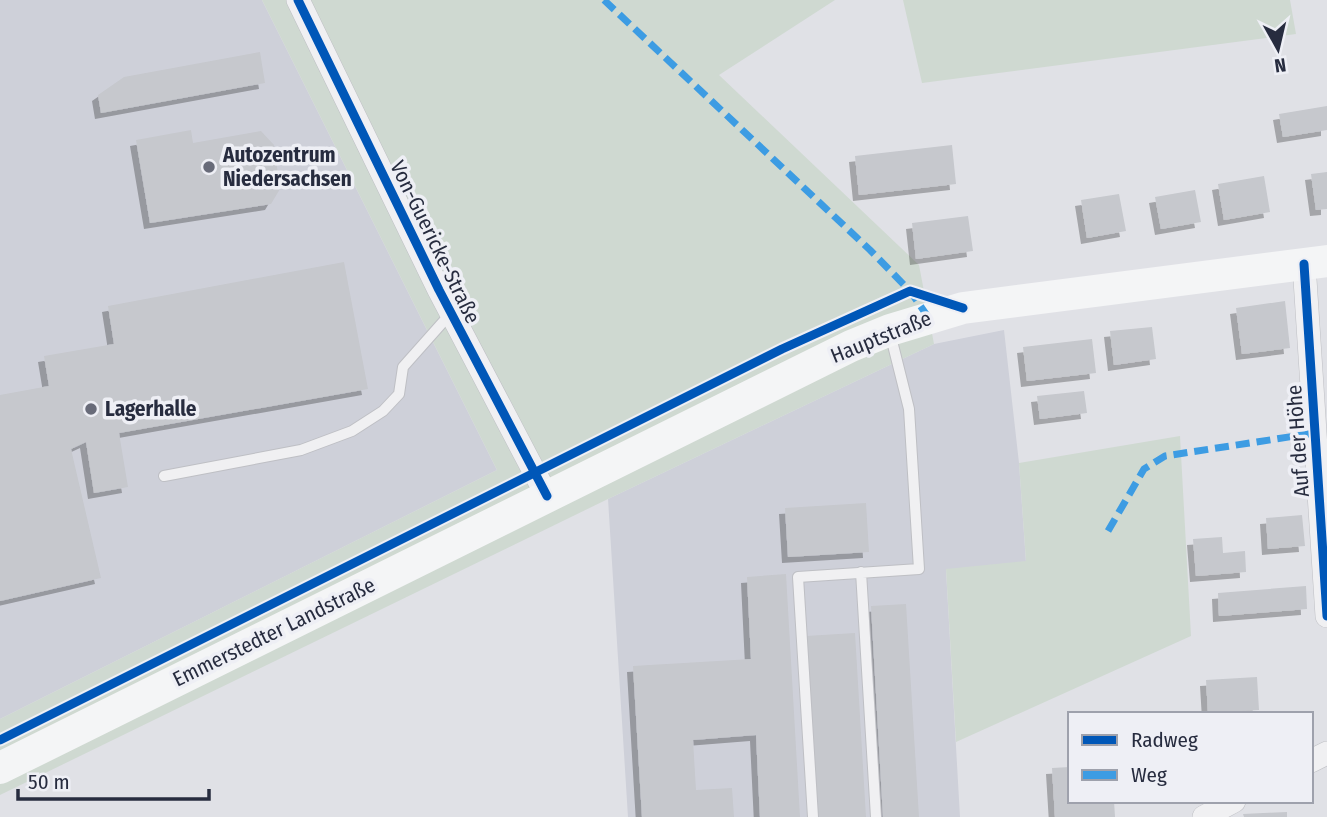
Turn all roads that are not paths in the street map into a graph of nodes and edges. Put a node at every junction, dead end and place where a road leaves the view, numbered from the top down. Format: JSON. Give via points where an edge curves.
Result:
{"nodes":[{"id":1,"x":298,"y":0,"type":"edge"},
{"id":2,"x":1315,"y":262,"type":"edge"},
{"id":3,"x":451,"y":313,"type":"junction"},
{"id":4,"x":890,"y":330,"type":"junction"},
{"id":5,"x":164,"y":476,"type":"dead end"},
{"id":6,"x":547,"y":496,"type":"junction"},
{"id":7,"x":1325,"y":549,"type":"edge"},
{"id":8,"x":861,"y":572,"type":"junction"},
{"id":9,"x":1327,"y":616,"type":"edge"},
{"id":10,"x":0,"y":768,"type":"edge"},
{"id":11,"x":1230,"y":803,"type":"edge"},
{"id":12,"x":813,"y":817,"type":"edge"},
{"id":13,"x":876,"y":817,"type":"edge"},
{"id":14,"x":1204,"y":817,"type":"edge"}],
"edges":[{"from":1,"to":3,"type":"street","name":"Von-Guericke-Straße"},
{"from":2,"to":4,"type":"main road","name":"Hauptstraße","via":[[989,303]]},
{"from":2,"to":7,"type":"street","name":"Auf der Höhe"},
{"from":3,"to":5,"type":"lane","via":[[403,366],[399,394],[352,431],[301,450]]},
{"from":3,"to":6,"type":"street","name":"Von-Guericke-Straße"},
{"from":4,"to":6,"type":"main road","name":"Hauptstraße"},
{"from":4,"to":8,"type":"lane","via":[[909,409],[919,569]]},
{"from":6,"to":10,"type":"main road","name":"Emmerstedter Landstraße"},
{"from":7,"to":9,"type":"street","name":"Auf der Höhe"},
{"from":8,"to":12,"type":"lane","via":[[798,577]]},
{"from":8,"to":13,"type":"lane"},
{"from":11,"to":14,"type":"street"}]}
